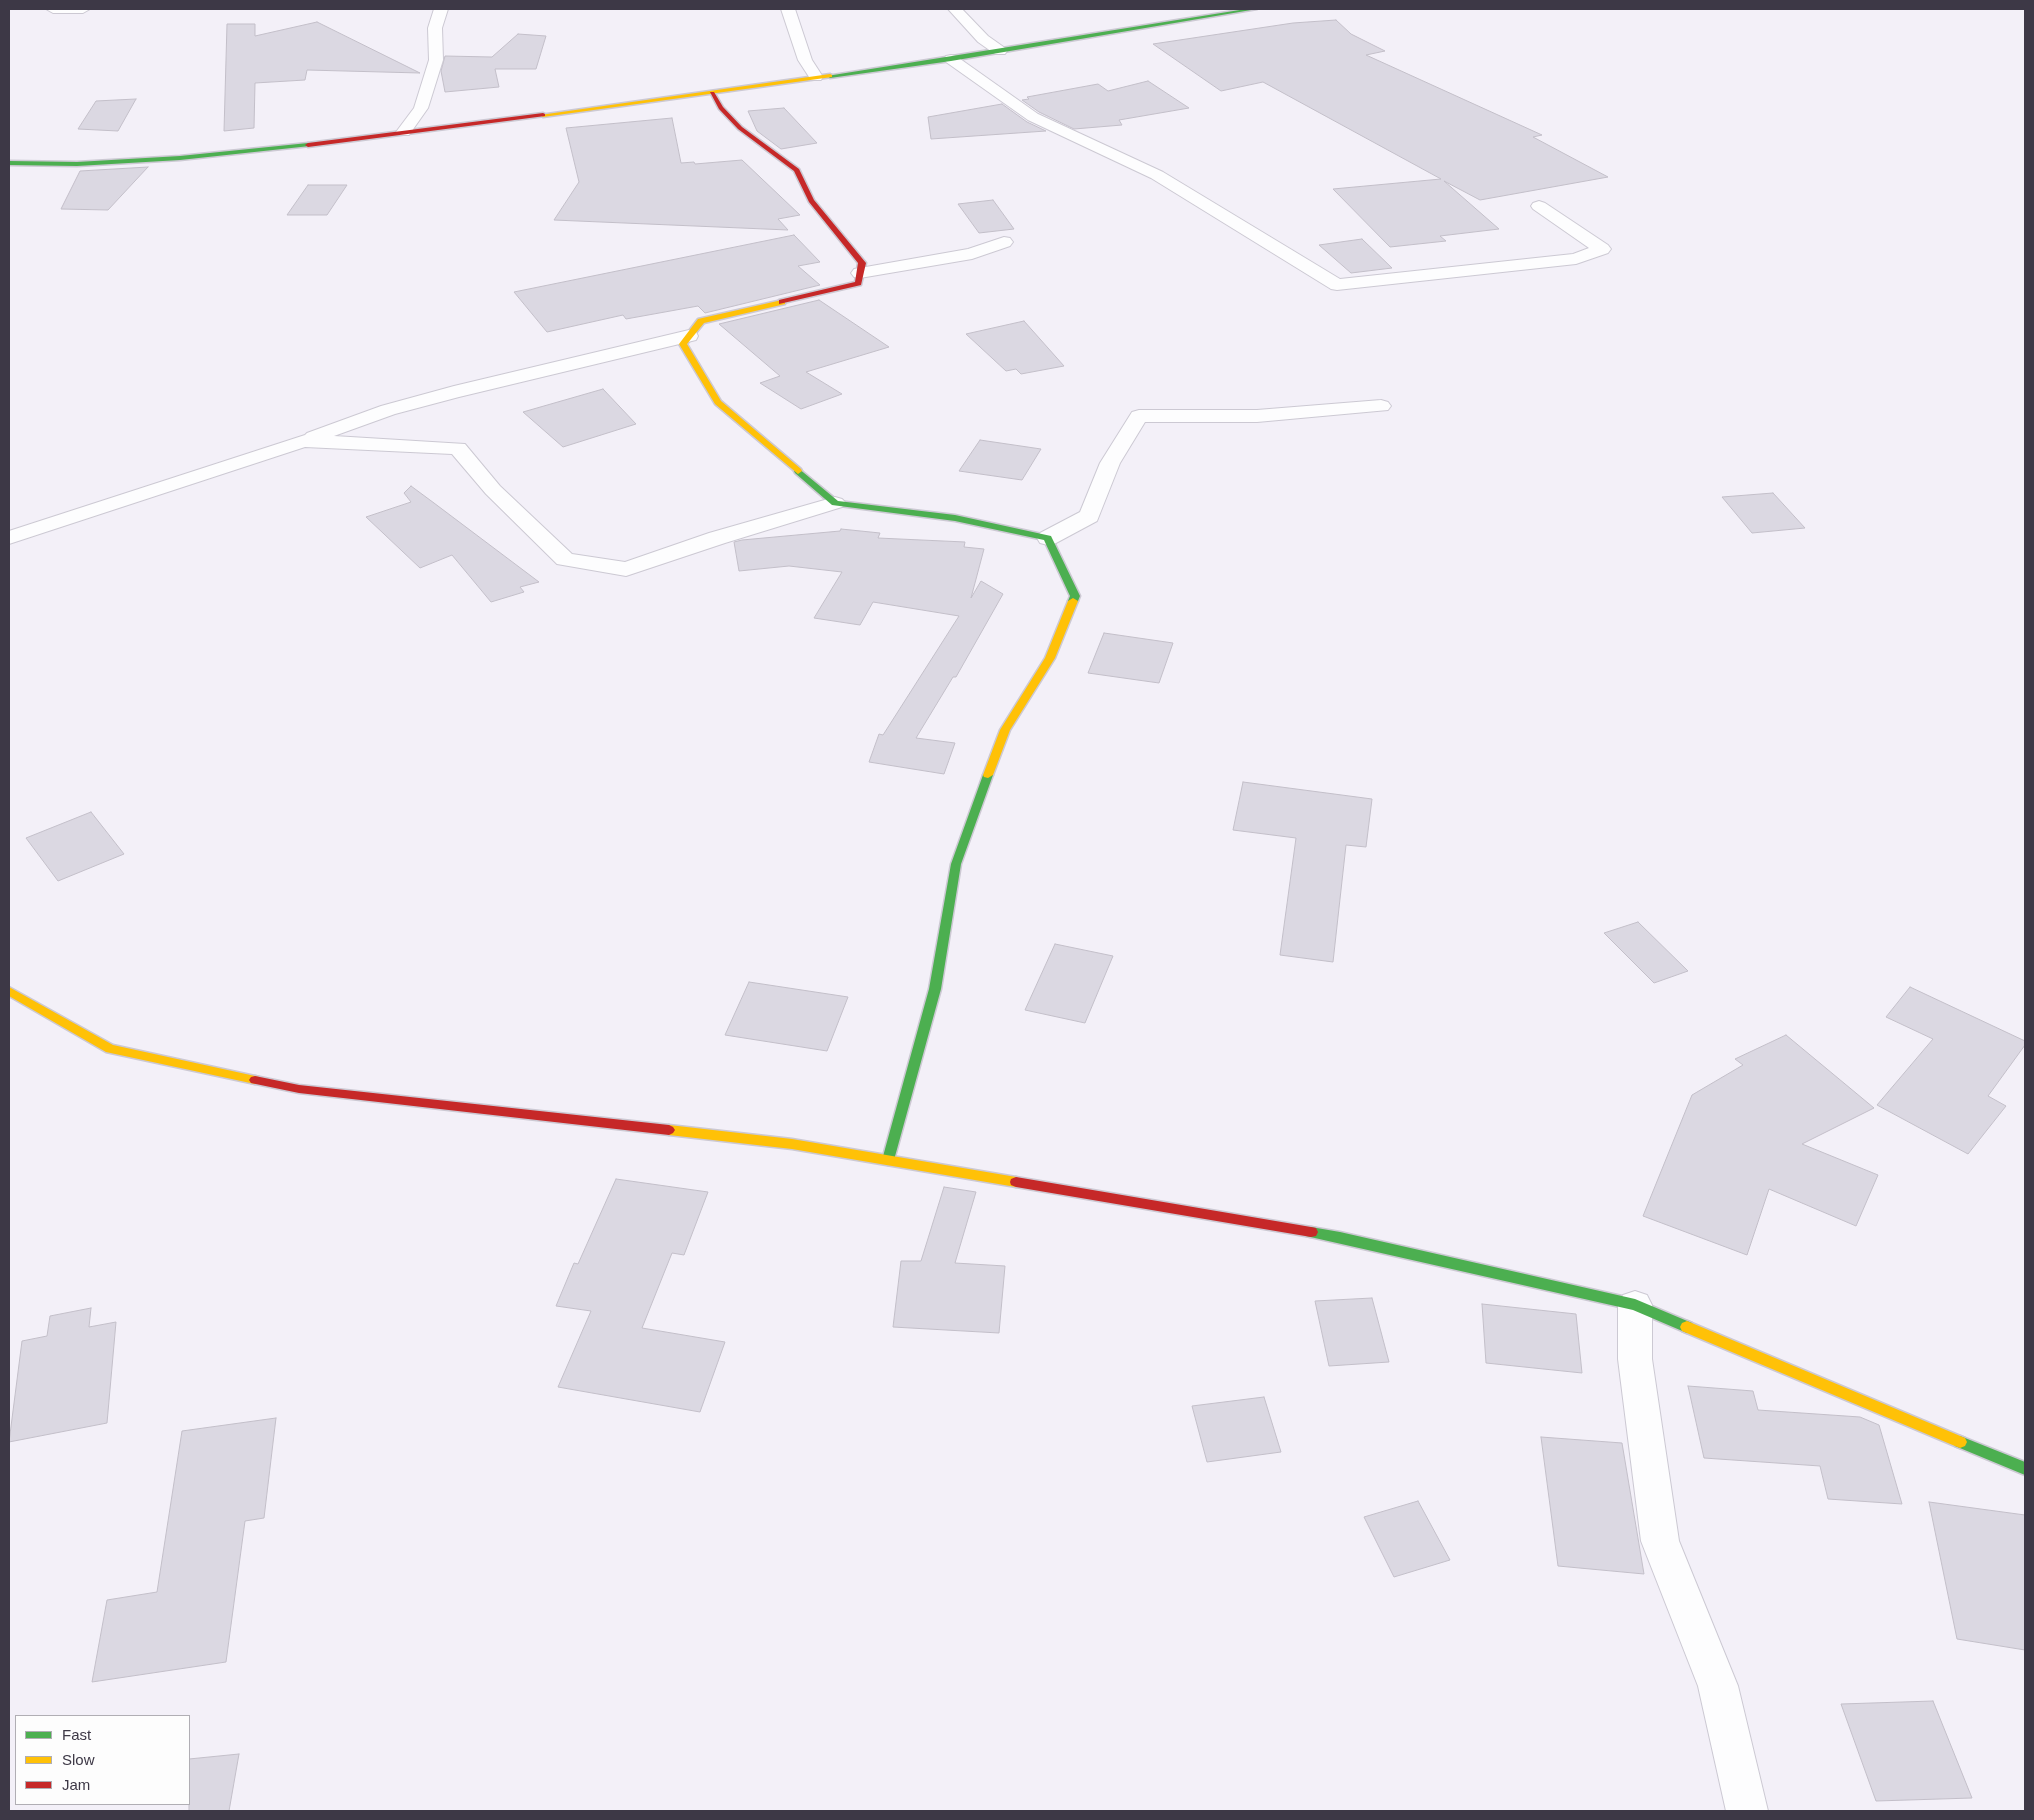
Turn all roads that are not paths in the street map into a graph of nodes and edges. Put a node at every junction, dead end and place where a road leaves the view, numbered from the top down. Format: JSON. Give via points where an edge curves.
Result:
{"nodes":[{"id":1,"x":53,"y":9,"type":"edge"},
{"id":2,"x":83,"y":9,"type":"edge"},
{"id":3,"x":441,"y":9,"type":"edge"},
{"id":4,"x":788,"y":9,"type":"edge"},
{"id":5,"x":955,"y":9,"type":"edge"},
{"id":6,"x":1254,"y":9,"type":"edge"},
{"id":7,"x":1000,"y":51,"type":"junction"},
{"id":8,"x":951,"y":59,"type":"junction"},
{"id":9,"x":816,"y":77,"type":"junction"},
{"id":10,"x":712,"y":93,"type":"junction"},
{"id":11,"x":404,"y":132,"type":"junction"},
{"id":12,"x":9,"y":163,"type":"edge"},
{"id":13,"x":1539,"y":206,"type":"dead end"},
{"id":14,"x":1004,"y":242,"type":"dead end"},
{"id":15,"x":860,"y":273,"type":"junction"},
{"id":16,"x":689,"y":336,"type":"junction"},
{"id":17,"x":1381,"y":406,"type":"dead end"},
{"id":18,"x":303,"y":441,"type":"junction"},
{"id":19,"x":835,"y":503,"type":"junction"},
{"id":20,"x":9,"y":538,"type":"edge"},
{"id":21,"x":1048,"y":538,"type":"junction"},
{"id":22,"x":9,"y":991,"type":"edge"},
{"id":23,"x":888,"y":1160,"type":"junction"},
{"id":24,"x":1635,"y":1305,"type":"junction"},
{"id":25,"x":2025,"y":1468,"type":"edge"},
{"id":26,"x":1747,"y":1811,"type":"edge"}],
"edges":[{"from":1,"to":2,"type":"street"},
{"from":3,"to":11,"type":"street","via":[[435,28],[436,60],[421,108]]},
{"from":4,"to":9,"type":"street","via":[[804,60]]},
{"from":5,"to":7,"type":"street","via":[[983,39]]},
{"from":6,"to":7,"type":"street"},
{"from":7,"to":8,"type":"street"},
{"from":8,"to":9,"type":"street"},
{"from":8,"to":13,"type":"street","via":[[1033,117],[1157,175],[1337,285],[1576,259],[1602,249]]},
{"from":9,"to":10,"type":"street"},
{"from":10,"to":11,"type":"street"},
{"from":10,"to":15,"type":"street","via":[[740,128],[797,170],[811,201],[862,263]]},
{"from":11,"to":12,"type":"street","via":[[180,158],[77,164]]},
{"from":14,"to":15,"type":"street","via":[[972,254]]},
{"from":15,"to":16,"type":"street","via":[[858,282],[701,321]]},
{"from":16,"to":18,"type":"street","via":[[454,392],[388,410]]},
{"from":16,"to":19,"type":"street","via":[[682,344],[718,402]]},
{"from":17,"to":21,"type":"street","via":[[1257,416],[1139,416],[1110,463],[1089,516]]},
{"from":18,"to":19,"type":"street","via":[[458,448],[494,490],[565,559],[626,570],[717,538]]},
{"from":18,"to":20,"type":"street"},
{"from":19,"to":21,"type":"street","via":[[955,518]]},
{"from":21,"to":23,"type":"street","via":[[1075,596],[1050,658],[1005,730],[956,864],[935,990]]},
{"from":22,"to":23,"type":"street","via":[[110,1049],[299,1089],[792,1144]]},
{"from":23,"to":24,"type":"street","via":[[1340,1237]]},
{"from":24,"to":25,"type":"street"},
{"from":24,"to":26,"type":"street","via":[[1635,1358],[1660,1541],[1718,1686]]}]}
